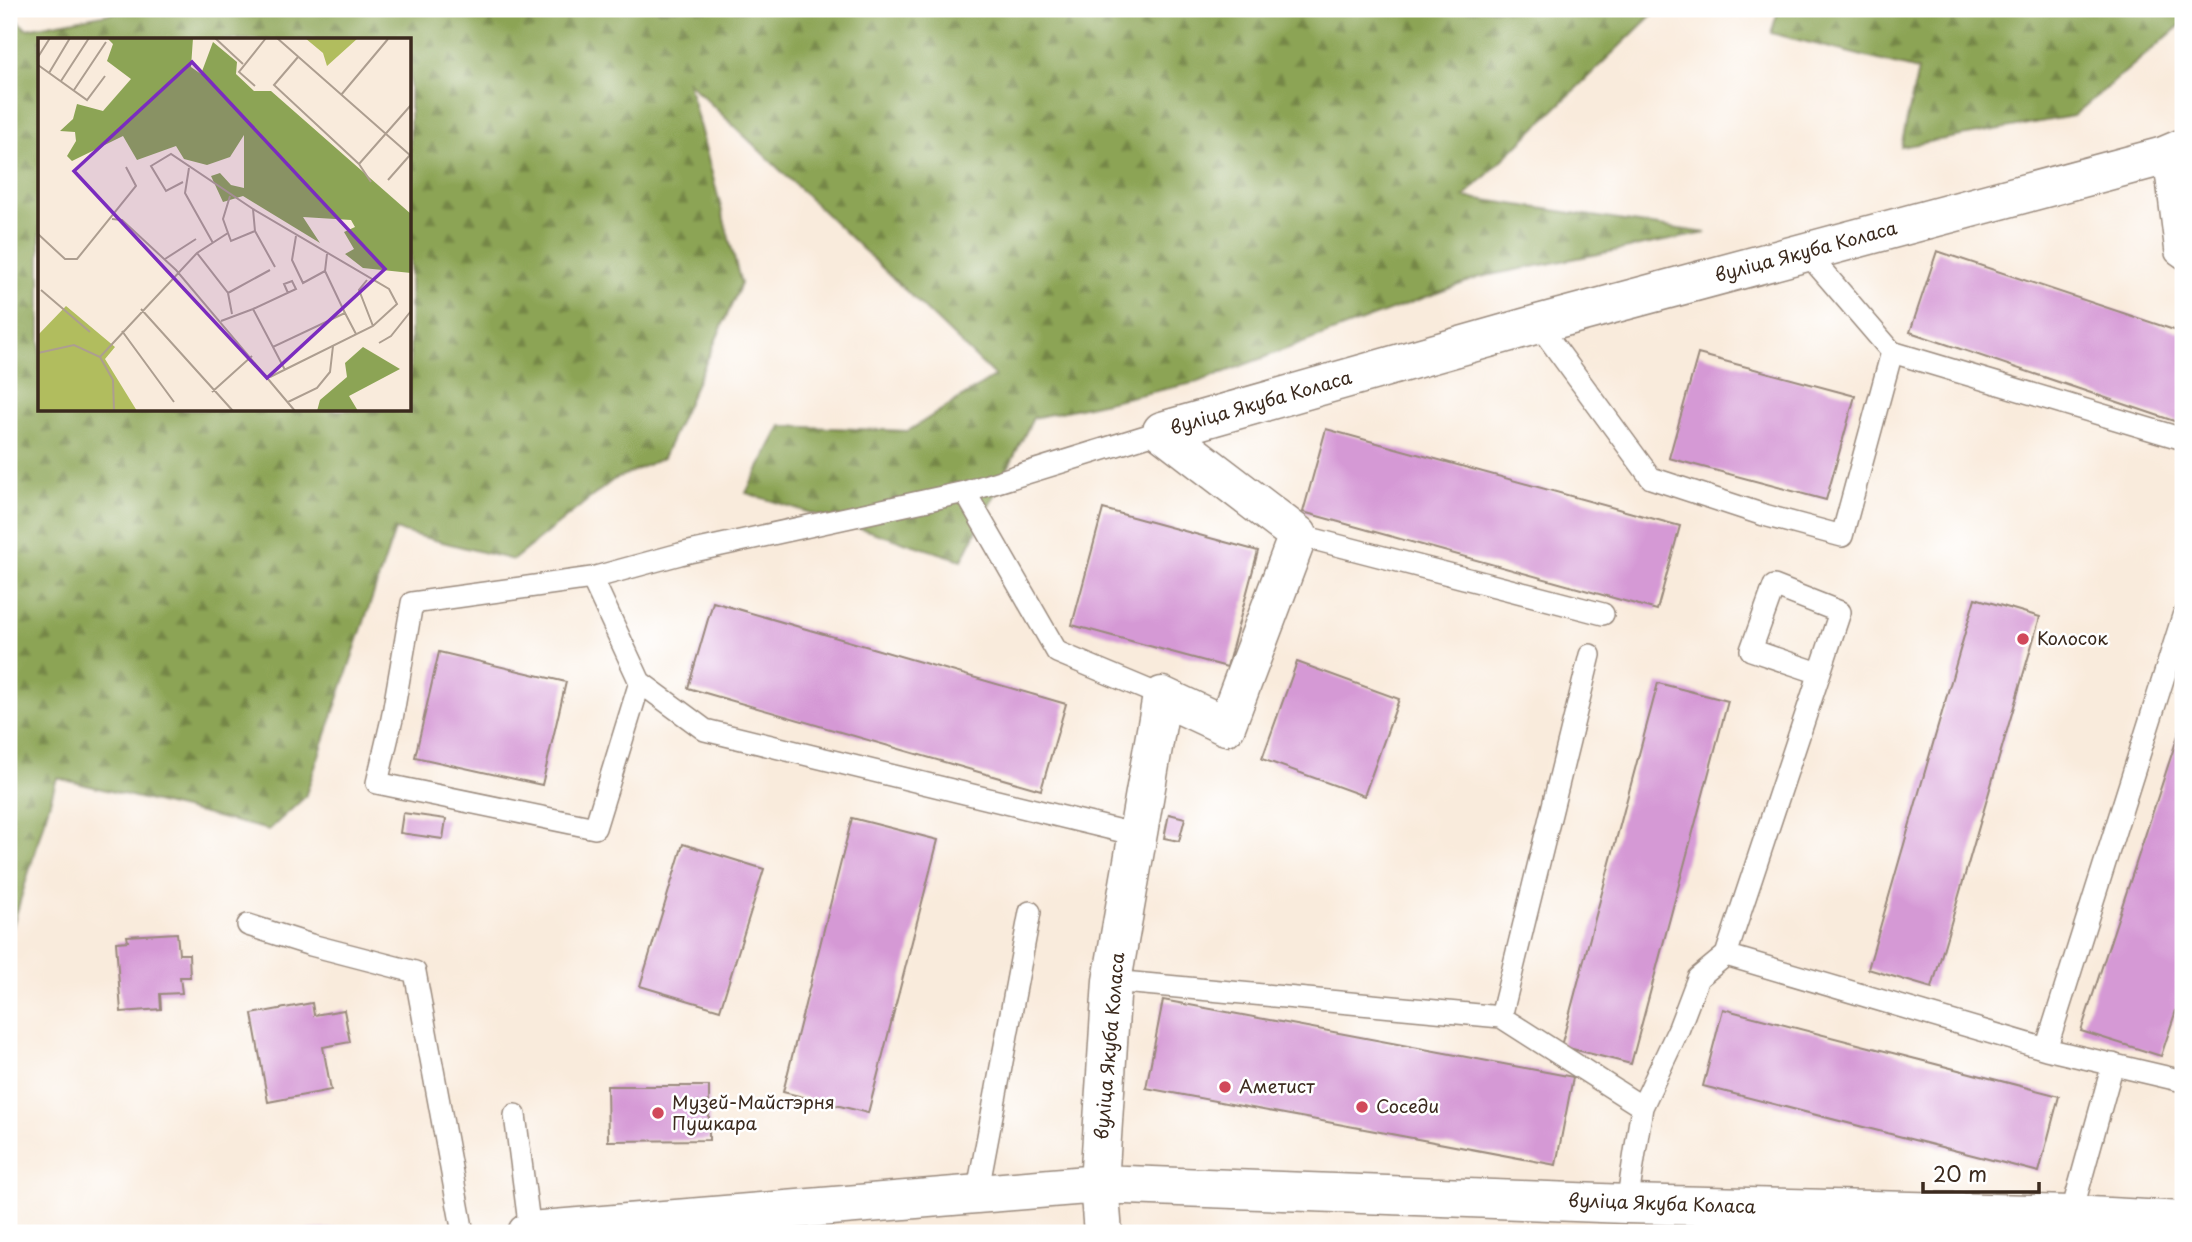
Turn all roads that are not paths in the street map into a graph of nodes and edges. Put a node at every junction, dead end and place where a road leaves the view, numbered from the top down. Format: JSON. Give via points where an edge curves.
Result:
{"nodes":[{"id":1,"x":2174,"y":152,"type":"edge"},
{"id":2,"x":1806,"y":252,"type":"junction"},
{"id":3,"x":2183,"y":258,"type":"edge"},
{"id":4,"x":1538,"y":324,"type":"junction"},
{"id":5,"x":1892,"y":352,"type":"junction"},
{"id":6,"x":1162,"y":431,"type":"junction"},
{"id":7,"x":2183,"y":439,"type":"edge"},
{"id":8,"x":965,"y":492,"type":"junction"},
{"id":9,"x":1298,"y":536,"type":"junction"},
{"id":10,"x":592,"y":578,"type":"junction"},
{"id":11,"x":1603,"y":614,"type":"dead end"},
{"id":12,"x":2183,"y":616,"type":"edge"},
{"id":13,"x":1590,"y":655,"type":"dead end"},
{"id":14,"x":1819,"y":673,"type":"junction"},
{"id":15,"x":640,"y":682,"type":"junction"},
{"id":16,"x":1162,"y":696,"type":"junction"},
{"id":17,"x":1137,"y":835,"type":"junction"},
{"id":18,"x":1030,"y":912,"type":"dead end"},
{"id":19,"x":248,"y":925,"type":"dead end"},
{"id":20,"x":1726,"y":955,"type":"junction"},
{"id":21,"x":1111,"y":981,"type":"junction"},
{"id":22,"x":1501,"y":1017,"type":"junction"},
{"id":23,"x":2046,"y":1049,"type":"junction"},
{"id":24,"x":2113,"y":1065,"type":"junction"},
{"id":25,"x":2183,"y":1081,"type":"edge"},
{"id":26,"x":1642,"y":1107,"type":"junction"},
{"id":27,"x":515,"y":1115,"type":"dead end"},
{"id":28,"x":1099,"y":1184,"type":"junction"},
{"id":29,"x":977,"y":1195,"type":"junction"},
{"id":30,"x":1627,"y":1204,"type":"junction"},
{"id":31,"x":2071,"y":1215,"type":"junction"},
{"id":32,"x":2183,"y":1221,"type":"edge"},
{"id":33,"x":1987,"y":1223,"type":"edge"},
{"id":34,"x":529,"y":1232,"type":"edge"},
{"id":35,"x":463,"y":1233,"type":"edge"},
{"id":36,"x":1104,"y":1233,"type":"edge"}],
"edges":[{"from":1,"to":2,"type":"street","name":"вуліца Якуба Коласа"},
{"from":1,"to":3,"type":"lane","via":[[2176,253]]},
{"from":2,"to":4,"type":"street","name":"вуліца Якуба Коласа"},
{"from":2,"to":5,"type":"lane"},
{"from":4,"to":5,"type":"lane","via":[[1651,478],[1842,536]]},
{"from":4,"to":6,"type":"street","name":"вуліца Якуба Коласа"},
{"from":5,"to":7,"type":"lane"},
{"from":6,"to":8,"type":"lane"},
{"from":6,"to":9,"type":"street","name":"вуліца Якуба Коласа"},
{"from":8,"to":10,"type":"lane","via":[[680,554]]},
{"from":8,"to":16,"type":"lane","via":[[1056,652]]},
{"from":9,"to":11,"type":"lane"},
{"from":9,"to":16,"type":"street","via":[[1226,726]]},
{"from":10,"to":15,"type":"lane"},
{"from":10,"to":15,"type":"lane","via":[[412,603],[377,783],[595,828]]},
{"from":12,"to":23,"type":"lane"},
{"from":13,"to":22,"type":"lane"},
{"from":14,"to":14,"type":"lane","via":[[1840,612],[1774,586],[1751,650]]},
{"from":14,"to":20,"type":"lane"},
{"from":15,"to":17,"type":"lane","via":[[705,730]]},
{"from":16,"to":17,"type":"street","name":"вуліца Якуба Коласа"},
{"from":17,"to":21,"type":"street","name":"вуліца Якуба Коласа"},
{"from":18,"to":29,"type":"lane"},
{"from":19,"to":35,"type":"lane","via":[[415,971]]},
{"from":20,"to":23,"type":"lane"},
{"from":20,"to":26,"type":"lane","via":[[1698,978]]},
{"from":21,"to":22,"type":"lane"},
{"from":21,"to":28,"type":"street","name":"вуліца Якуба Коласа"},
{"from":22,"to":26,"type":"lane"},
{"from":23,"to":24,"type":"lane"},
{"from":24,"to":25,"type":"lane"},
{"from":24,"to":31,"type":"lane"},
{"from":26,"to":30,"type":"lane"},
{"from":27,"to":34,"type":"lane"},
{"from":28,"to":29,"type":"street","name":"вуліца Якуба Коласа"},
{"from":28,"to":30,"type":"street","name":"вуліца Якуба Коласа"},
{"from":28,"to":36,"type":"street"},
{"from":29,"to":34,"type":"street","name":"вуліца Якуба Коласа"},
{"from":30,"to":33,"type":"street","name":"вуліца Якуба Коласа"},
{"from":31,"to":32,"type":"street","name":"вуліца Якуба Коласа"},
{"from":31,"to":33,"type":"street","name":"вуліца Якуба Коласа"}]}
